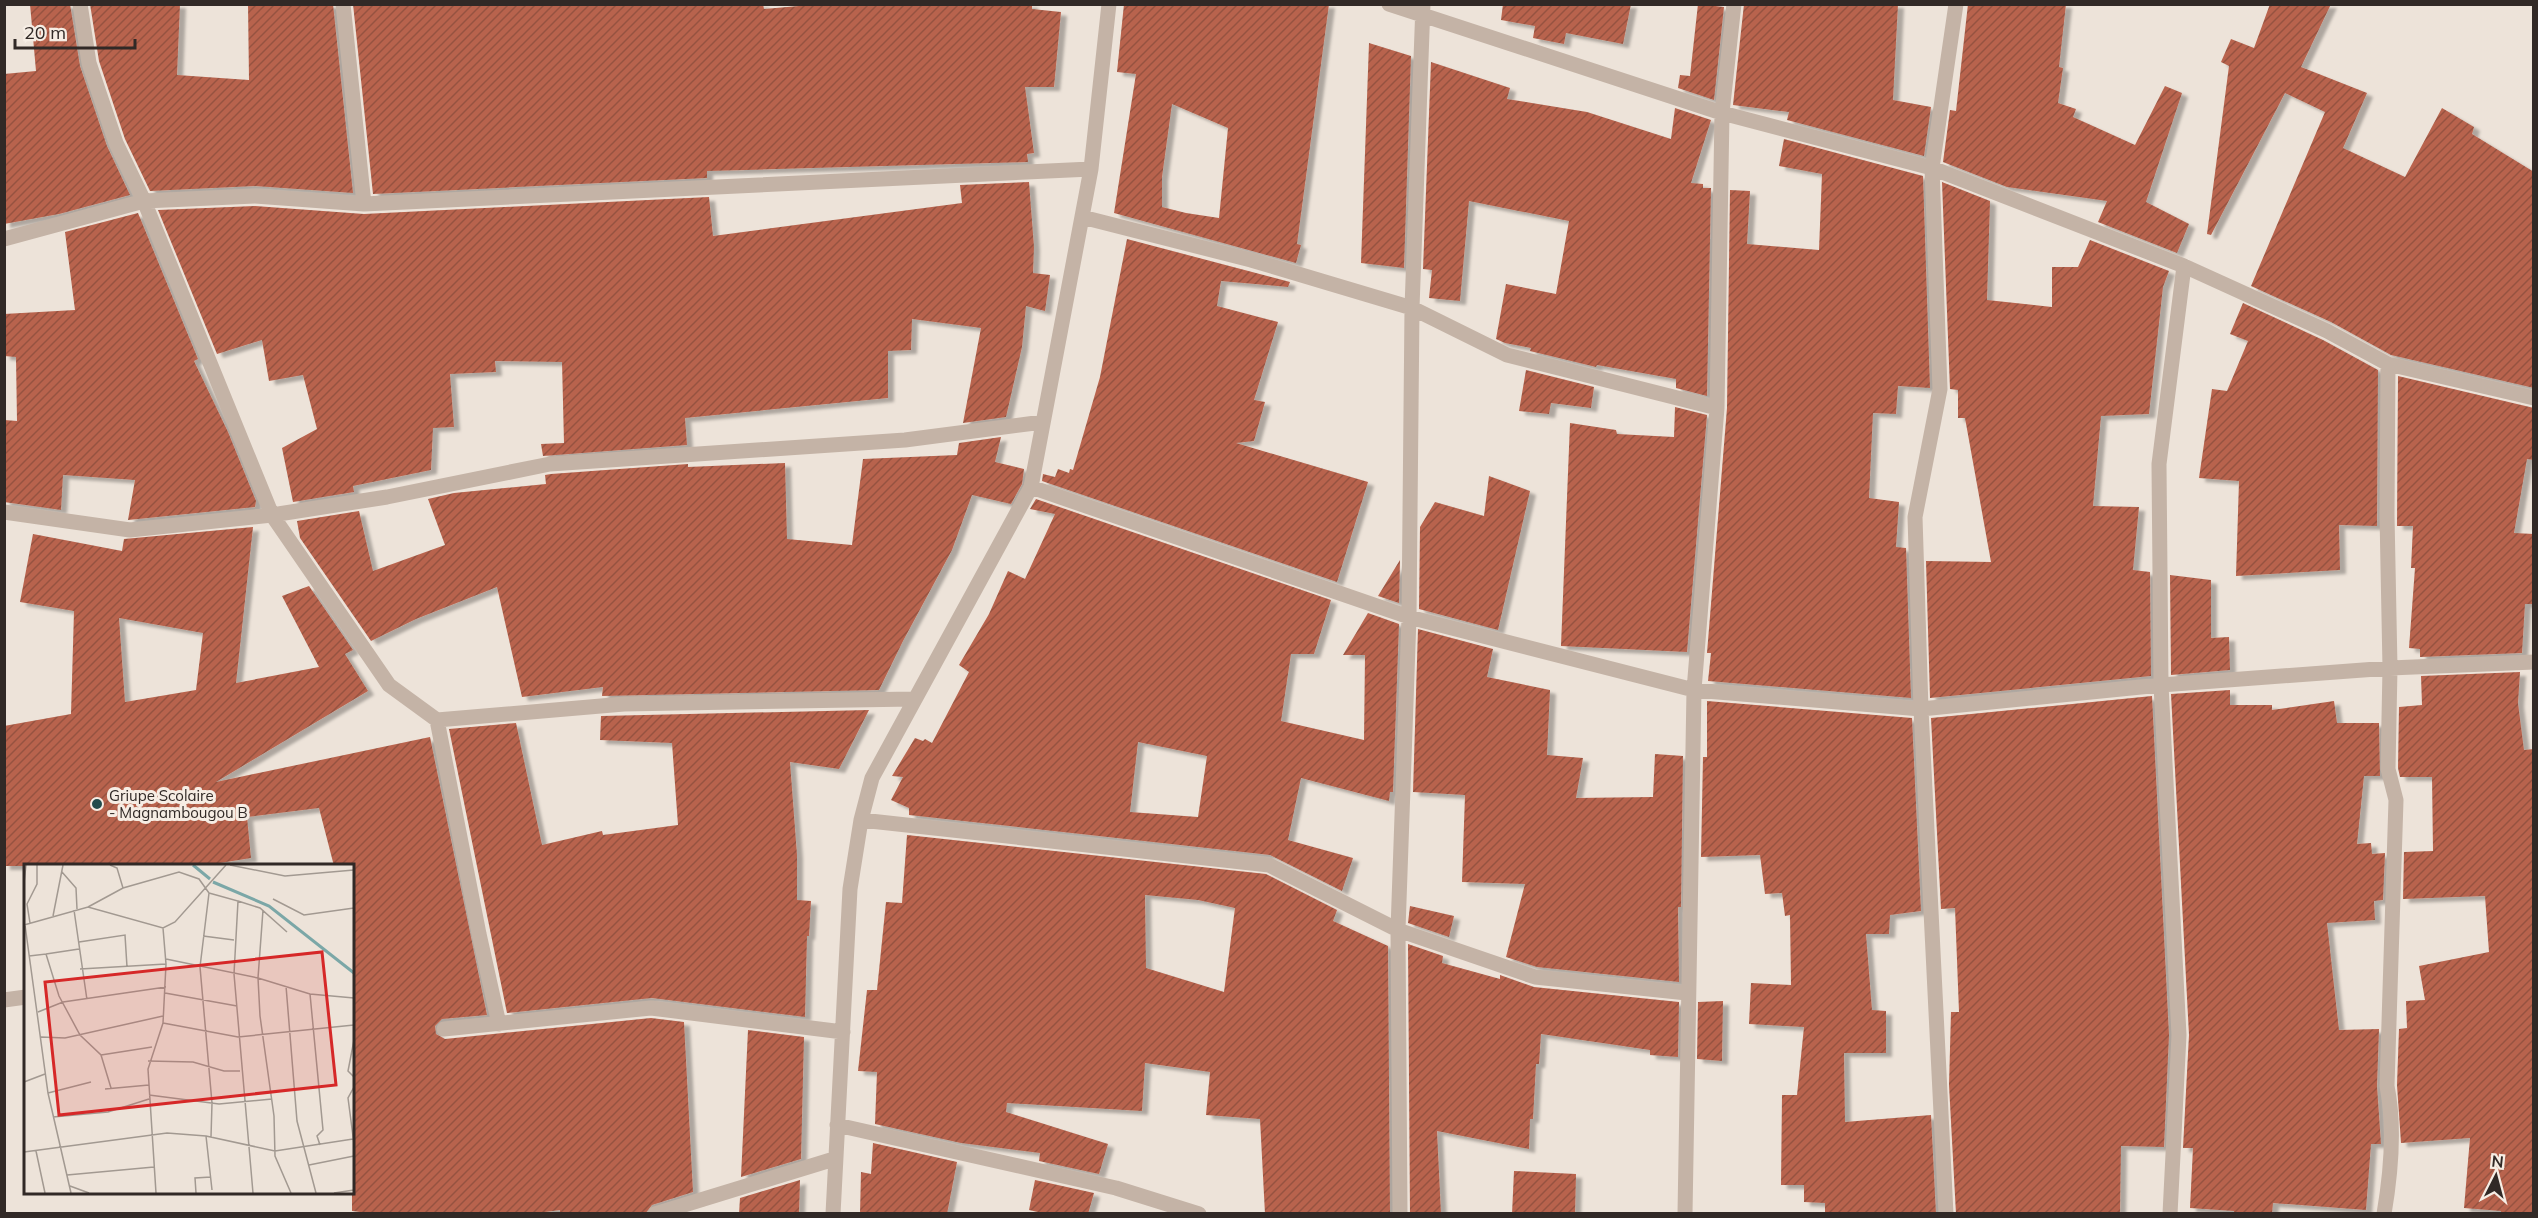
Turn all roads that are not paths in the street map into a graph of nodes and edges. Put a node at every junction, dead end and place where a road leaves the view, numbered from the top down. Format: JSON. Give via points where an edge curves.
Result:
{"nodes":[{"id":1,"x":80,"y":4,"type":"edge"},
{"id":2,"x":343,"y":4,"type":"edge"},
{"id":3,"x":1109,"y":4,"type":"edge"},
{"id":4,"x":1389,"y":4,"type":"edge"},
{"id":5,"x":1734,"y":4,"type":"edge"},
{"id":6,"x":1956,"y":4,"type":"edge"},
{"id":7,"x":1423,"y":10,"type":"edge"},
{"id":8,"x":1722,"y":113,"type":"junction"},
{"id":9,"x":1932,"y":168,"type":"junction"},
{"id":10,"x":1091,"y":169,"type":"junction"},
{"id":11,"x":144,"y":201,"type":"junction"},
{"id":12,"x":364,"y":204,"type":"junction"},
{"id":13,"x":1082,"y":217,"type":"junction"},
{"id":14,"x":4,"y":239,"type":"edge"},
{"id":15,"x":2184,"y":266,"type":"junction"},
{"id":16,"x":1412,"y":308,"type":"junction"},
{"id":17,"x":2388,"y":364,"type":"junction"},
{"id":18,"x":2534,"y":398,"type":"edge"},
{"id":19,"x":1716,"y":408,"type":"junction"},
{"id":20,"x":1042,"y":422,"type":"junction"},
{"id":21,"x":1030,"y":487,"type":"junction"},
{"id":22,"x":4,"y":512,"type":"edge"},
{"id":23,"x":272,"y":515,"type":"junction"},
{"id":24,"x":1410,"y":617,"type":"junction"},
{"id":25,"x":2534,"y":662,"type":"edge"},
{"id":26,"x":2391,"y":668,"type":"junction"},
{"id":27,"x":2161,"y":685,"type":"junction"},
{"id":28,"x":1694,"y":690,"type":"junction"},
{"id":29,"x":913,"y":699,"type":"junction"},
{"id":30,"x":1921,"y":709,"type":"junction"},
{"id":31,"x":437,"y":720,"type":"junction"},
{"id":32,"x":861,"y":820,"type":"junction"},
{"id":33,"x":1398,"y":930,"type":"junction"},
{"id":34,"x":1687,"y":993,"type":"junction"},
{"id":35,"x":24,"y":997,"type":"edge"},
{"id":36,"x":4,"y":1000,"type":"edge"},
{"id":37,"x":499,"y":1024,"type":"junction"},
{"id":38,"x":444,"y":1029,"type":"dead end"},
{"id":39,"x":843,"y":1032,"type":"junction"},
{"id":40,"x":837,"y":1125,"type":"junction"},
{"id":41,"x":834,"y":1159,"type":"junction"},
{"id":42,"x":655,"y":1214,"type":"edge"},
{"id":43,"x":833,"y":1214,"type":"edge"},
{"id":44,"x":1199,"y":1214,"type":"edge"},
{"id":45,"x":1400,"y":1214,"type":"edge"},
{"id":46,"x":1685,"y":1214,"type":"edge"},
{"id":47,"x":1946,"y":1214,"type":"edge"},
{"id":48,"x":2170,"y":1214,"type":"edge"},
{"id":49,"x":2384,"y":1214,"type":"edge"}],
"edges":[{"from":1,"to":11,"type":"street","via":[[89,63],[116,143]]},
{"from":2,"to":12,"type":"street"},
{"from":3,"to":10,"type":"street"},
{"from":4,"to":7,"type":"street"},
{"from":5,"to":8,"type":"street"},
{"from":6,"to":9,"type":"street"},
{"from":7,"to":8,"type":"street"},
{"from":7,"to":16,"type":"street"},
{"from":8,"to":9,"type":"street"},
{"from":8,"to":19,"type":"street"},
{"from":9,"to":15,"type":"street"},
{"from":9,"to":30,"type":"street","via":[[1940,389],[1914,517]]},
{"from":10,"to":12,"type":"street"},
{"from":10,"to":13,"type":"street"},
{"from":11,"to":12,"type":"street","via":[[255,196]]},
{"from":11,"to":14,"type":"street"},
{"from":11,"to":23,"type":"street"},
{"from":13,"to":16,"type":"street","via":[[1251,260]]},
{"from":13,"to":20,"type":"street"},
{"from":15,"to":17,"type":"street","via":[[2327,331]]},
{"from":15,"to":27,"type":"street","via":[[2159,464]]},
{"from":16,"to":19,"type":"street","via":[[1507,356]]},
{"from":16,"to":24,"type":"street"},
{"from":17,"to":18,"type":"street"},
{"from":17,"to":26,"type":"street"},
{"from":19,"to":28,"type":"street"},
{"from":20,"to":21,"type":"street"},
{"from":20,"to":23,"type":"street","via":[[905,440],[550,464],[387,497]]},
{"from":21,"to":24,"type":"street"},
{"from":21,"to":29,"type":"street"},
{"from":22,"to":23,"type":"street","via":[[130,530]]},
{"from":23,"to":31,"type":"street","via":[[389,685]]},
{"from":24,"to":28,"type":"street"},
{"from":24,"to":33,"type":"street"},
{"from":25,"to":26,"type":"street"},
{"from":26,"to":27,"type":"street"},
{"from":26,"to":49,"type":"street","via":[[2388,769],[2396,800],[2387,1086],[2391,1107]]},
{"from":27,"to":30,"type":"street"},
{"from":27,"to":48,"type":"street","via":[[2179,1035]]},
{"from":28,"to":30,"type":"street"},
{"from":28,"to":34,"type":"street"},
{"from":29,"to":31,"type":"street","via":[[624,704]]},
{"from":29,"to":32,"type":"street","via":[[872,778]]},
{"from":30,"to":47,"type":"street"},
{"from":31,"to":37,"type":"street"},
{"from":32,"to":33,"type":"street","via":[[1269,865]]},
{"from":32,"to":39,"type":"street","via":[[850,890]]},
{"from":33,"to":34,"type":"street","via":[[1535,977]]},
{"from":33,"to":45,"type":"street"},
{"from":34,"to":46,"type":"street"},
{"from":35,"to":36,"type":"street"},
{"from":37,"to":38,"type":"street"},
{"from":37,"to":39,"type":"street","via":[[651,1008]]},
{"from":39,"to":40,"type":"street"},
{"from":40,"to":41,"type":"street"},
{"from":40,"to":44,"type":"street","via":[[1116,1188]]},
{"from":41,"to":42,"type":"street"},
{"from":41,"to":43,"type":"street"}]}
